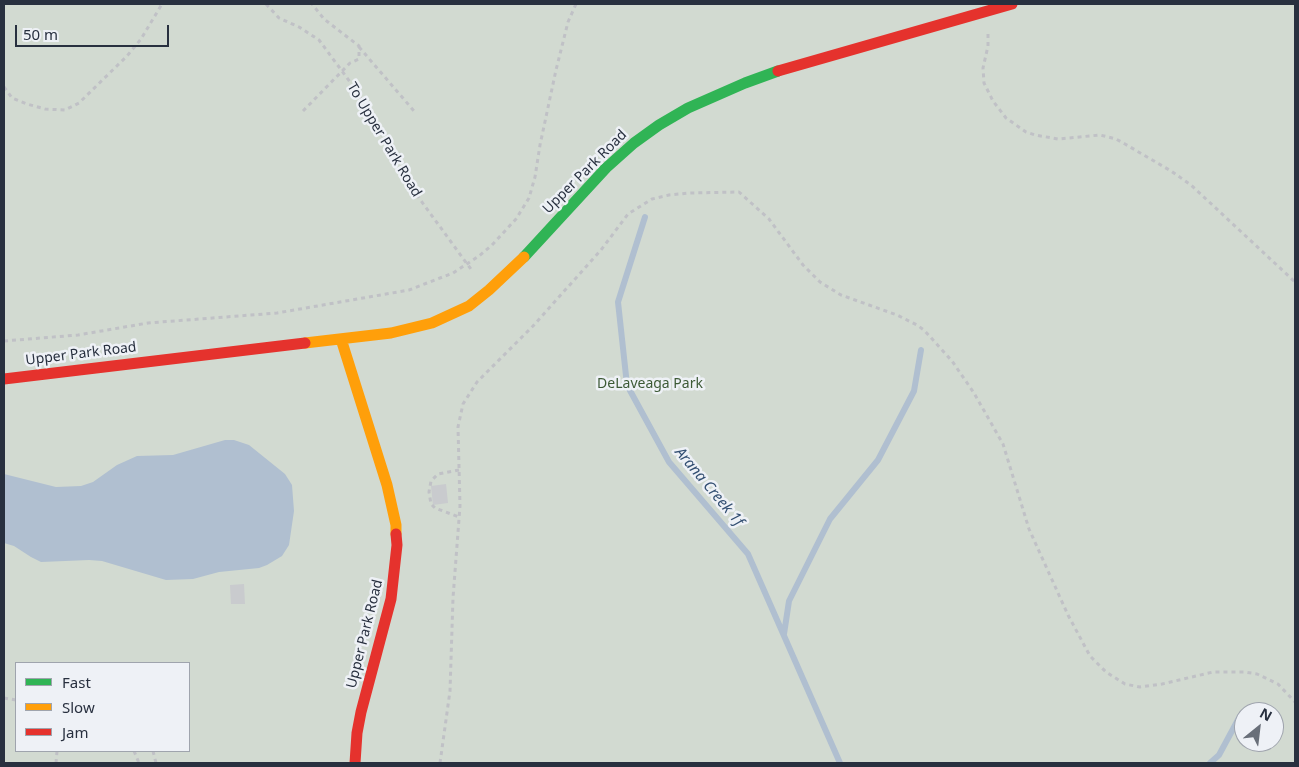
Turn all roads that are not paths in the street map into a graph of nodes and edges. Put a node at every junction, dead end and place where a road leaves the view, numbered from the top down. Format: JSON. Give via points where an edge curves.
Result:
{"nodes":[{"id":1,"x":1012,"y":4,"type":"edge"},
{"id":2,"x":341,"y":339,"type":"junction"},
{"id":3,"x":4,"y":379,"type":"edge"},
{"id":4,"x":355,"y":763,"type":"edge"}],
"edges":[{"from":1,"to":2,"type":"street","name":"Upper Park Road","via":[[777,71],[688,108],[634,143],[606,168],[521,260],[469,306],[432,323],[391,333]]},
{"from":2,"to":3,"type":"street","name":"Upper Park Road"},
{"from":2,"to":4,"type":"street","name":"Upper Park Road","via":[[387,485],[397,546],[390,599],[360,712]]}]}
